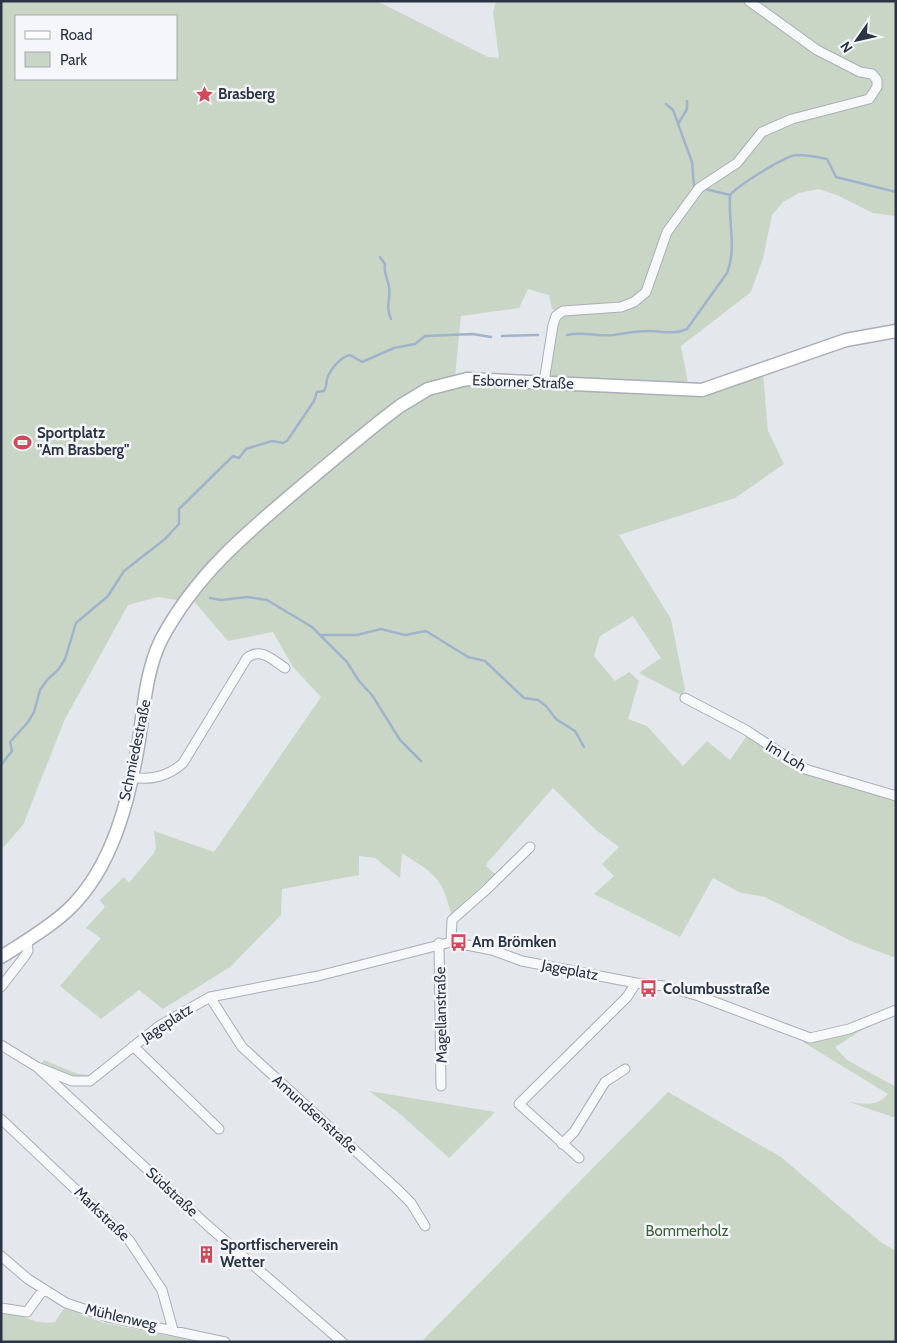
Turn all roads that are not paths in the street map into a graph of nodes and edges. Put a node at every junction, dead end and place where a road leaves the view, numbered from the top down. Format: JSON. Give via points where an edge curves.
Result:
{"nodes":[{"id":1,"x":749,"y":1,"type":"edge"},
{"id":2,"x":896,"y":331,"type":"edge"},
{"id":3,"x":544,"y":382,"type":"junction"},
{"id":4,"x":191,"y":595,"type":"joint"},
{"id":5,"x":285,"y":668,"type":"dead end"},
{"id":6,"x":685,"y":698,"type":"dead end"},
{"id":7,"x":132,"y":777,"type":"junction"},
{"id":8,"x":896,"y":796,"type":"edge"},
{"id":9,"x":530,"y":847,"type":"dead end"},
{"id":10,"x":27,"y":940,"type":"junction"},
{"id":11,"x":450,"y":942,"type":"junction"},
{"id":12,"x":439,"y":944,"type":"junction"},
{"id":13,"x":1,"y":957,"type":"edge"},
{"id":14,"x":636,"y":983,"type":"junction"},
{"id":15,"x":1,"y":986,"type":"edge"},
{"id":16,"x":210,"y":997,"type":"junction"},
{"id":17,"x":896,"y":1010,"type":"edge"},
{"id":18,"x":1,"y":1045,"type":"edge"},
{"id":19,"x":133,"y":1046,"type":"junction"},
{"id":20,"x":37,"y":1067,"type":"junction"},
{"id":21,"x":625,"y":1069,"type":"dead end"},
{"id":22,"x":441,"y":1086,"type":"dead end"},
{"id":23,"x":1,"y":1119,"type":"edge"},
{"id":24,"x":219,"y":1129,"type":"dead end"},
{"id":25,"x":562,"y":1144,"type":"junction"},
{"id":26,"x":579,"y":1158,"type":"dead end"},
{"id":27,"x":425,"y":1226,"type":"dead end"},
{"id":28,"x":1,"y":1256,"type":"edge"},
{"id":29,"x":43,"y":1290,"type":"junction"},
{"id":30,"x":1,"y":1308,"type":"edge"},
{"id":31,"x":173,"y":1330,"type":"junction"},
{"id":32,"x":225,"y":1342,"type":"edge"},
{"id":33,"x":342,"y":1342,"type":"edge"}],
"edges":[{"from":1,"to":3,"type":"street","via":[[817,50],[860,72],[872,74],[877,80],[877,87],[869,99],[792,119],[762,132],[737,163],[699,188],[667,232],[646,292],[621,307],[563,311],[556,316]]},
{"from":2,"to":3,"type":"main road","name":"Esborner Straße","via":[[846,340],[702,390]]},
{"from":3,"to":4,"type":"main road","name":"Esborner Straße","via":[[467,379],[437,386],[412,398],[242,537],[212,566]]},
{"from":4,"to":7,"type":"main road","name":"Schmiedestraße","via":[[154,656]]},
{"from":5,"to":7,"type":"street","via":[[264,654],[252,654],[183,763],[158,776],[146,779]]},
{"from":6,"to":8,"type":"street","name":"Im Loh","via":[[746,730],[805,769]]},
{"from":7,"to":10,"type":"main road","name":"Schmiedestraße","via":[[116,830],[88,886],[66,912]]},
{"from":9,"to":11,"type":"street","via":[[452,920]]},
{"from":10,"to":13,"type":"main road","name":"Schmiedestraße"},
{"from":10,"to":15,"type":"street","via":[[28,951]]},
{"from":11,"to":12,"type":"street","name":"Jageplatz"},
{"from":11,"to":14,"type":"street","name":"Jageplatz"},
{"from":12,"to":16,"type":"street","name":"Jageplatz","via":[[318,976]]},
{"from":12,"to":22,"type":"street","name":"Magellanstraße"},
{"from":14,"to":17,"type":"street","name":"Jageplatz","via":[[664,986],[699,996],[810,1038],[849,1029]]},
{"from":14,"to":25,"type":"street","via":[[627,997],[520,1101],[522,1108]]},
{"from":16,"to":19,"type":"street","name":"Jageplatz","via":[[172,1017]]},
{"from":16,"to":27,"type":"street","name":"Amundsenstraße","via":[[242,1047],[396,1188],[411,1203]]},
{"from":18,"to":20,"type":"street","name":"Südstraße"},
{"from":19,"to":20,"type":"street","name":"Jageplatz","via":[[87,1082],[72,1081]]},
{"from":19,"to":24,"type":"street","name":"Jageplatz"},
{"from":20,"to":33,"type":"street","name":"Südstraße","via":[[207,1225]]},
{"from":21,"to":25,"type":"street","via":[[605,1082],[574,1132]]},
{"from":23,"to":31,"type":"street","name":"Markstraße","via":[[129,1240],[162,1290]]},
{"from":25,"to":26,"type":"street"},
{"from":28,"to":29,"type":"street","name":"Mühlenweg"},
{"from":29,"to":30,"type":"street","via":[[26,1312]]},
{"from":29,"to":31,"type":"street","name":"Mühlenweg","via":[[66,1303],[102,1316]]},
{"from":31,"to":32,"type":"street","name":"Mühlenweg"}]}
